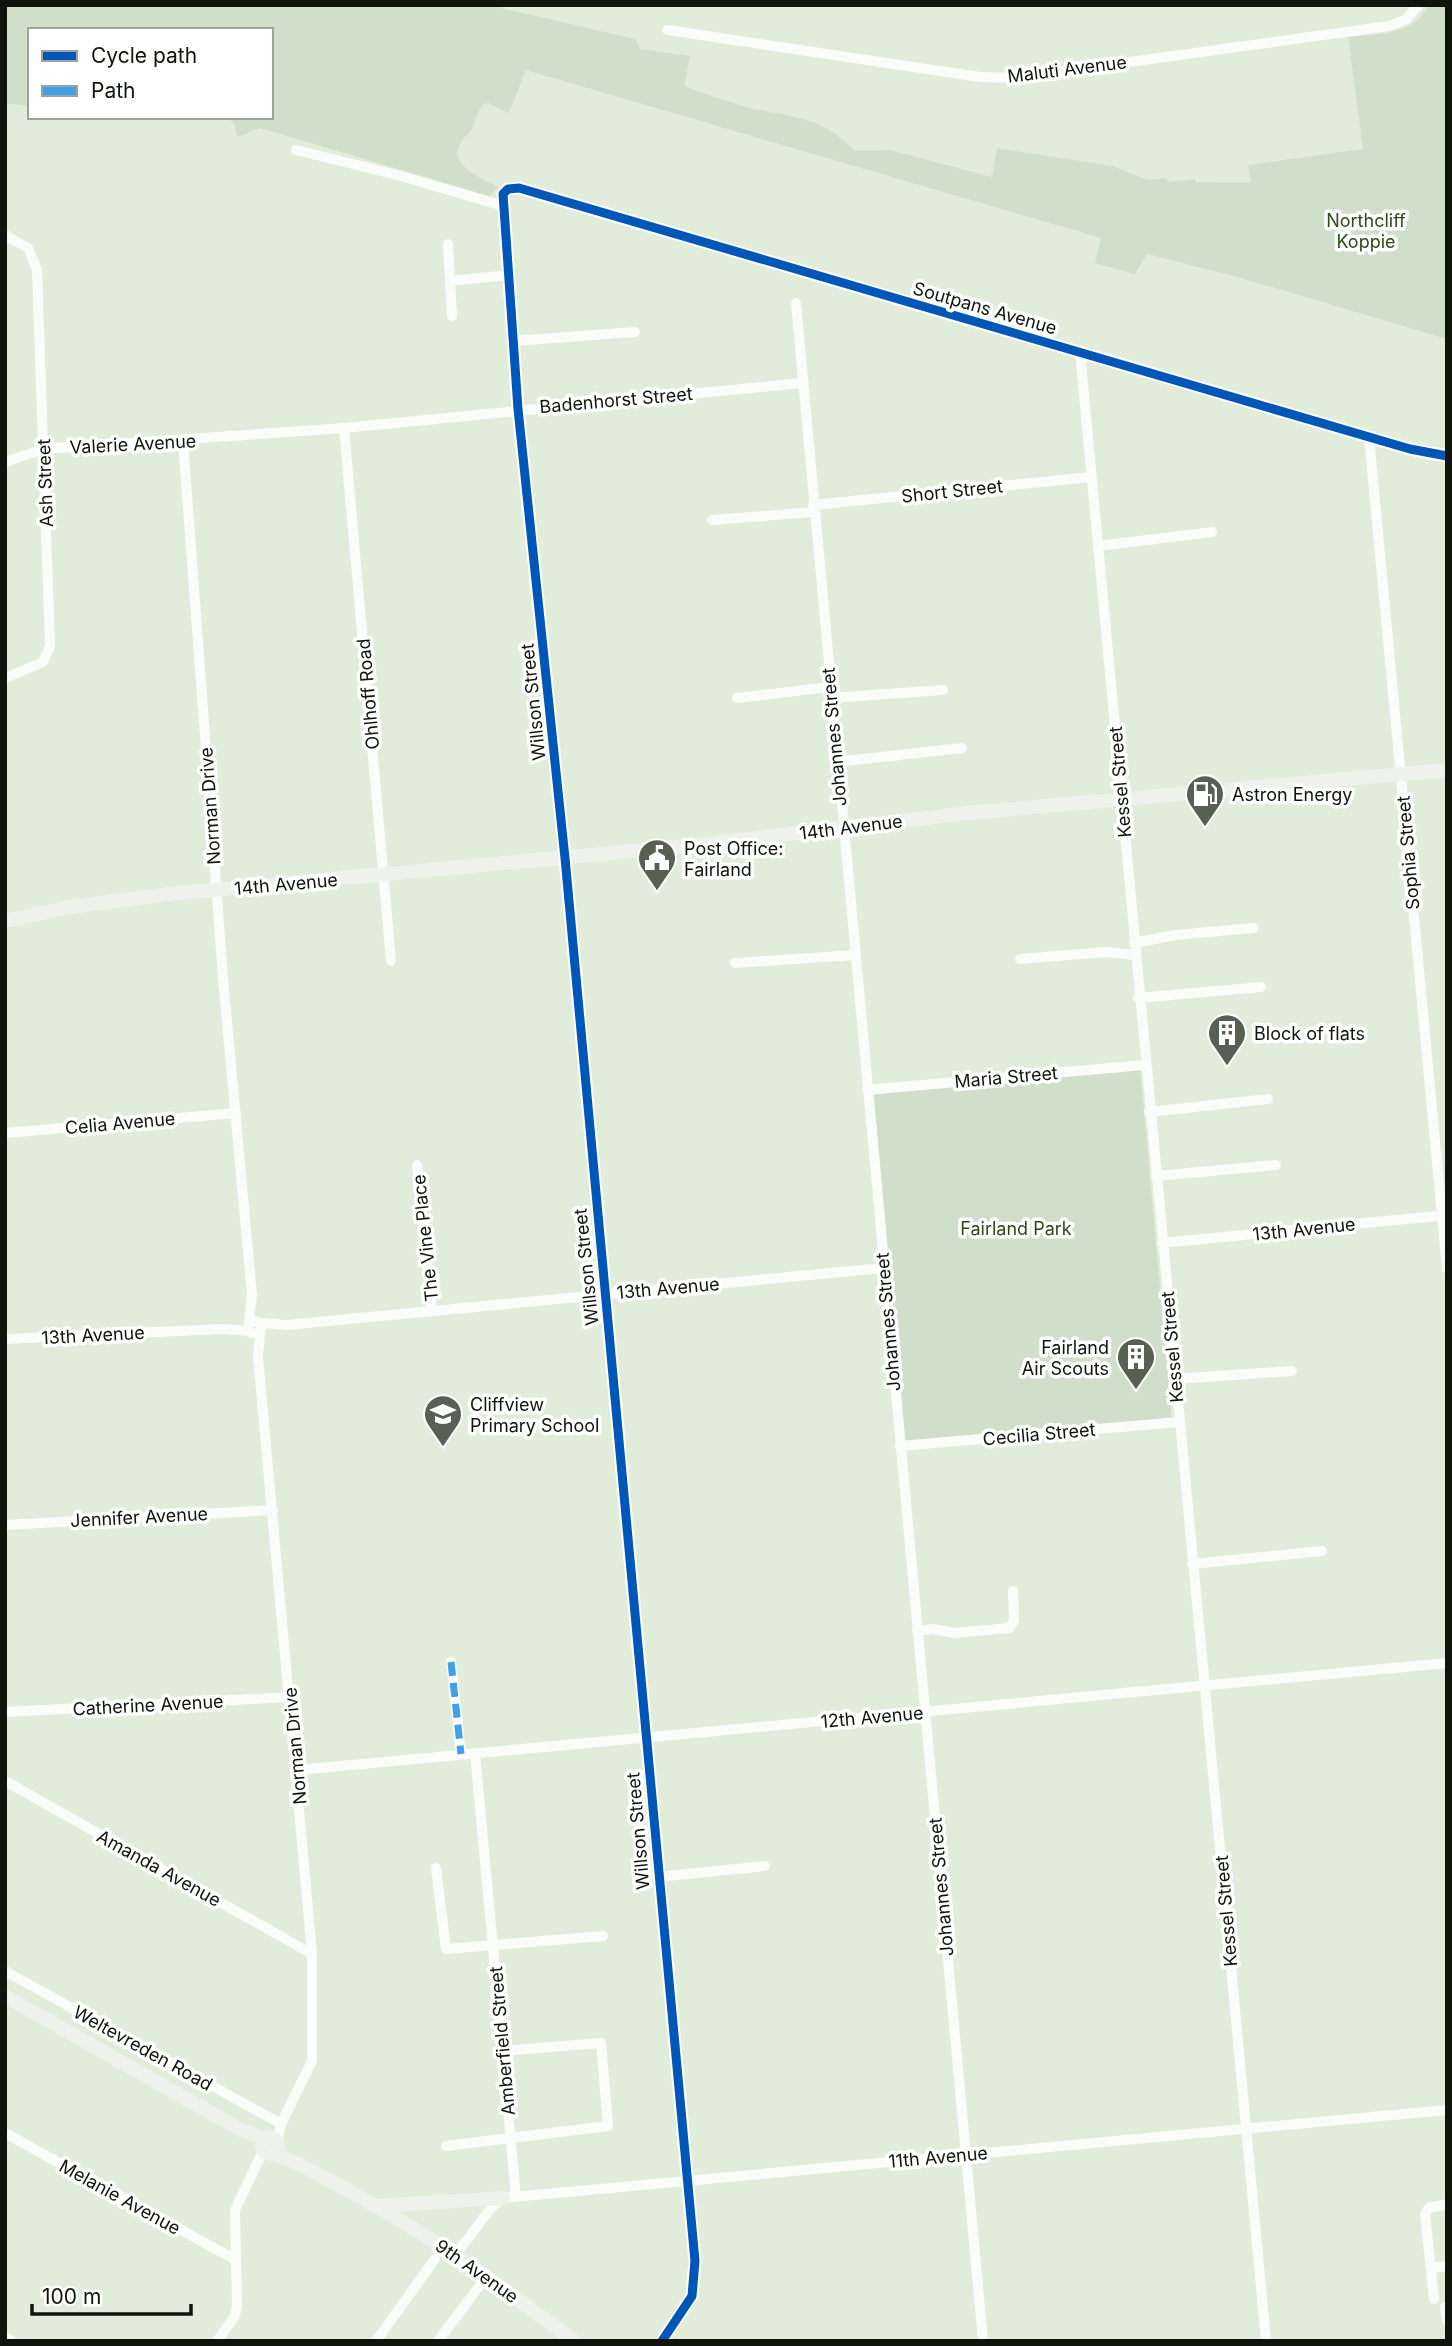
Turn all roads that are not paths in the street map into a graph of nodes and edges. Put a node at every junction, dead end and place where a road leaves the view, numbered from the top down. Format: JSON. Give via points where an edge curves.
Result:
{"nodes":[{"id":1,"x":1419,"y":5,"type":"edge"},
{"id":2,"x":667,"y":30,"type":"dead end"},
{"id":3,"x":296,"y":150,"type":"dead end"},
{"id":4,"x":503,"y":206,"type":"junction"},
{"id":5,"x":5,"y":234,"type":"edge"},
{"id":6,"x":448,"y":244,"type":"dead end"},
{"id":7,"x":509,"y":275,"type":"junction"},
{"id":8,"x":450,"y":281,"type":"junction"},
{"id":9,"x":796,"y":303,"type":"dead end"},
{"id":10,"x":453,"y":316,"type":"dead end"},
{"id":11,"x":635,"y":332,"type":"dead end"},
{"id":12,"x":513,"y":341,"type":"junction"},
{"id":13,"x":1080,"y":352,"type":"junction"},
{"id":14,"x":802,"y":383,"type":"junction"},
{"id":15,"x":518,"y":409,"type":"junction"},
{"id":16,"x":344,"y":428,"type":"junction"},
{"id":17,"x":264,"y":435,"type":"joint"},
{"id":18,"x":1368,"y":437,"type":"junction"},
{"id":19,"x":183,"y":441,"type":"junction"},
{"id":20,"x":43,"y":449,"type":"junction"},
{"id":21,"x":1447,"y":456,"type":"edge"},
{"id":22,"x":5,"y":462,"type":"edge"},
{"id":23,"x":1091,"y":477,"type":"junction"},
{"id":24,"x":814,"y":508,"type":"junction"},
{"id":25,"x":712,"y":520,"type":"dead end"},
{"id":26,"x":1212,"y":532,"type":"dead end"},
{"id":27,"x":1098,"y":546,"type":"junction"},
{"id":28,"x":5,"y":678,"type":"edge"},
{"id":29,"x":943,"y":690,"type":"dead end"},
{"id":30,"x":830,"y":693,"type":"junction"},
{"id":31,"x":737,"y":698,"type":"dead end"},
{"id":32,"x":962,"y":748,"type":"dead end"},
{"id":33,"x":836,"y":762,"type":"junction"},
{"id":34,"x":1447,"y":770,"type":"edge"},
{"id":35,"x":1400,"y":774,"type":"junction"},
{"id":36,"x":1122,"y":799,"type":"junction"},
{"id":37,"x":842,"y":828,"type":"junction"},
{"id":38,"x":565,"y":858,"type":"junction"},
{"id":39,"x":385,"y":875,"type":"junction"},
{"id":40,"x":216,"y":891,"type":"junction"},
{"id":41,"x":5,"y":920,"type":"edge"},
{"id":42,"x":1253,"y":928,"type":"dead end"},
{"id":43,"x":1133,"y":943,"type":"junction"},
{"id":44,"x":855,"y":955,"type":"junction"},
{"id":45,"x":1135,"y":955,"type":"junction"},
{"id":46,"x":1020,"y":958,"type":"dead end"},
{"id":47,"x":391,"y":961,"type":"dead end"},
{"id":48,"x":735,"y":963,"type":"dead end"},
{"id":49,"x":1261,"y":987,"type":"dead end"},
{"id":50,"x":1139,"y":998,"type":"junction"},
{"id":51,"x":1144,"y":1065,"type":"junction"},
{"id":52,"x":867,"y":1090,"type":"junction"},
{"id":53,"x":1268,"y":1099,"type":"dead end"},
{"id":54,"x":1149,"y":1112,"type":"junction"},
{"id":55,"x":236,"y":1113,"type":"junction"},
{"id":56,"x":5,"y":1133,"type":"edge"},
{"id":57,"x":417,"y":1165,"type":"dead end"},
{"id":58,"x":1276,"y":1165,"type":"dead end"},
{"id":59,"x":1156,"y":1176,"type":"junction"},
{"id":60,"x":1444,"y":1215,"type":"edge"},
{"id":61,"x":1162,"y":1243,"type":"junction"},
{"id":62,"x":883,"y":1268,"type":"junction"},
{"id":63,"x":1447,"y":1269,"type":"edge"},
{"id":64,"x":604,"y":1294,"type":"junction"},
{"id":65,"x":432,"y":1311,"type":"junction"},
{"id":66,"x":255,"y":1327,"type":"junction"},
{"id":67,"x":5,"y":1339,"type":"edge"},
{"id":68,"x":1292,"y":1371,"type":"dead end"},
{"id":69,"x":1175,"y":1379,"type":"junction"},
{"id":70,"x":1178,"y":1422,"type":"junction"},
{"id":71,"x":900,"y":1446,"type":"junction"},
{"id":72,"x":273,"y":1510,"type":"junction"},
{"id":73,"x":5,"y":1525,"type":"edge"},
{"id":74,"x":1322,"y":1551,"type":"dead end"},
{"id":75,"x":1192,"y":1564,"type":"junction"},
{"id":76,"x":1013,"y":1591,"type":"dead end"},
{"id":77,"x":917,"y":1631,"type":"junction"},
{"id":78,"x":451,"y":1662,"type":"dead end"},
{"id":79,"x":1447,"y":1663,"type":"edge"},
{"id":80,"x":1204,"y":1687,"type":"junction"},
{"id":81,"x":290,"y":1697,"type":"junction"},
{"id":82,"x":5,"y":1712,"type":"edge"},
{"id":83,"x":925,"y":1712,"type":"junction"},
{"id":84,"x":645,"y":1737,"type":"junction"},
{"id":85,"x":475,"y":1753,"type":"junction"},
{"id":86,"x":461,"y":1754,"type":"junction"},
{"id":87,"x":297,"y":1770,"type":"junction"},
{"id":88,"x":5,"y":1782,"type":"edge"},
{"id":89,"x":765,"y":1866,"type":"dead end"},
{"id":90,"x":436,"y":1868,"type":"dead end"},
{"id":91,"x":658,"y":1877,"type":"junction"},
{"id":92,"x":603,"y":1936,"type":"dead end"},
{"id":93,"x":493,"y":1945,"type":"junction"},
{"id":94,"x":312,"y":1954,"type":"junction"},
{"id":95,"x":5,"y":1971,"type":"edge"},
{"id":96,"x":5,"y":1996,"type":"edge"},
{"id":97,"x":502,"y":2051,"type":"junction"},
{"id":98,"x":1447,"y":2110,"type":"edge"},
{"id":99,"x":1246,"y":2129,"type":"junction"},
{"id":100,"x":5,"y":2133,"type":"edge"},
{"id":101,"x":511,"y":2138,"type":"junction"},
{"id":102,"x":272,"y":2142,"type":"junction"},
{"id":103,"x":446,"y":2146,"type":"dead end"},
{"id":104,"x":967,"y":2154,"type":"junction"},
{"id":105,"x":687,"y":2180,"type":"junction"},
{"id":106,"x":510,"y":2197,"type":"junction"},
{"id":107,"x":1447,"y":2204,"type":"edge"},
{"id":108,"x":377,"y":2206,"type":"junction"},
{"id":109,"x":456,"y":2254,"type":"junction"},
{"id":110,"x":435,"y":2259,"type":"dead end"},
{"id":111,"x":236,"y":2260,"type":"junction"},
{"id":112,"x":1447,"y":2266,"type":"edge"},
{"id":113,"x":1431,"y":2268,"type":"junction"},
{"id":114,"x":486,"y":2276,"type":"junction"},
{"id":115,"x":1434,"y":2299,"type":"dead end"},
{"id":116,"x":1445,"y":2307,"type":"edge"},
{"id":117,"x":1447,"y":2321,"type":"edge"},
{"id":118,"x":5,"y":2337,"type":"edge"},
{"id":119,"x":12,"y":2341,"type":"edge"},
{"id":120,"x":218,"y":2341,"type":"edge"},
{"id":121,"x":376,"y":2341,"type":"edge"},
{"id":122,"x":438,"y":2341,"type":"edge"},
{"id":123,"x":574,"y":2341,"type":"edge"},
{"id":124,"x":662,"y":2341,"type":"edge"},
{"id":125,"x":984,"y":2341,"type":"edge"},
{"id":126,"x":1266,"y":2341,"type":"edge"}],
"edges":[{"from":1,"to":2,"type":"street","name":"Maluti Avenue","via":[[1405,20],[1389,26],[1005,78]]},
{"from":3,"to":4,"type":"street"},
{"from":4,"to":7,"type":"street","name":"Willson Street"},
{"from":4,"to":13,"type":"street","name":"Soutpans Avenue","via":[[503,194],[515,187]]},
{"from":5,"to":20,"type":"street","name":"Ash Street","via":[[28,248],[35,260]]},
{"from":6,"to":8,"type":"street"},
{"from":7,"to":8,"type":"street"},
{"from":7,"to":12,"type":"street","name":"Willson Street"},
{"from":8,"to":10,"type":"street"},
{"from":9,"to":14,"type":"street","name":"Johannes Street"},
{"from":11,"to":12,"type":"street"},
{"from":12,"to":15,"type":"street","name":"Willson Street"},
{"from":13,"to":18,"type":"street","name":"Soutpans Avenue"},
{"from":13,"to":23,"type":"street","name":"Kessel Street"},
{"from":14,"to":15,"type":"street","name":"Badenhorst Street"},
{"from":14,"to":24,"type":"street","name":"Johannes Street"},
{"from":15,"to":16,"type":"street","name":"Badenhorst Street"},
{"from":15,"to":38,"type":"street","name":"Willson Street"},
{"from":16,"to":17,"type":"street","name":"Badenhorst Street"},
{"from":16,"to":39,"type":"street","name":"Ohlhoff Road"},
{"from":17,"to":19,"type":"street","name":"Valerie Avenue"},
{"from":18,"to":21,"type":"street","name":"Soutpans Avenue"},
{"from":18,"to":35,"type":"street","name":"Sophia Street"},
{"from":19,"to":20,"type":"street","name":"Valerie Avenue"},
{"from":19,"to":40,"type":"street","name":"Norman Drive"},
{"from":20,"to":22,"type":"street","name":"Valerie Avenue"},
{"from":20,"to":28,"type":"street","name":"Ash Street","via":[[50,646],[47,658]]},
{"from":23,"to":24,"type":"street","name":"Short Street"},
{"from":23,"to":27,"type":"street","name":"Kessel Street"},
{"from":24,"to":25,"type":"street","name":"Short Street"},
{"from":24,"to":30,"type":"street","name":"Johannes Street"},
{"from":26,"to":27,"type":"street"},
{"from":27,"to":36,"type":"street","name":"Kessel Street"},
{"from":29,"to":30,"type":"street"},
{"from":30,"to":31,"type":"street"},
{"from":30,"to":33,"type":"street","name":"Johannes Street"},
{"from":32,"to":33,"type":"street"},
{"from":33,"to":37,"type":"street","name":"Johannes Street"},
{"from":34,"to":35,"type":"main road","name":"14th Avenue"},
{"from":35,"to":36,"type":"main road","name":"14th Avenue"},
{"from":35,"to":60,"type":"street","name":"Sophia Street"},
{"from":36,"to":37,"type":"main road","name":"14th Avenue"},
{"from":36,"to":43,"type":"street","name":"Kessel Street"},
{"from":37,"to":38,"type":"main road","name":"14th Avenue"},
{"from":37,"to":44,"type":"street","name":"Johannes Street"},
{"from":38,"to":39,"type":"main road","name":"14th Avenue"},
{"from":38,"to":64,"type":"street","name":"Willson Street"},
{"from":39,"to":40,"type":"main road","name":"14th Avenue"},
{"from":39,"to":47,"type":"street","name":"Ohlhoff Road"},
{"from":40,"to":41,"type":"main road","name":"14th Avenue","via":[[69,907]]},
{"from":40,"to":55,"type":"street","name":"Norman Drive"},
{"from":42,"to":43,"type":"street"},
{"from":43,"to":45,"type":"street","name":"Kessel Street"},
{"from":44,"to":48,"type":"street"},
{"from":44,"to":52,"type":"street","name":"Johannes Street"},
{"from":45,"to":46,"type":"street","via":[[1106,952]]},
{"from":45,"to":50,"type":"street","name":"Kessel Street"},
{"from":49,"to":50,"type":"street"},
{"from":50,"to":51,"type":"street","name":"Kessel Street"},
{"from":51,"to":52,"type":"street","name":"Maria Street"},
{"from":51,"to":54,"type":"street","name":"Kessel Street"},
{"from":52,"to":62,"type":"street","name":"Johannes Street"},
{"from":53,"to":54,"type":"street"},
{"from":54,"to":59,"type":"street","name":"Kessel Street"},
{"from":55,"to":56,"type":"street","name":"Celia Avenue"},
{"from":55,"to":66,"type":"street","name":"Norman Drive"},
{"from":57,"to":65,"type":"street","name":"The Vine Place"},
{"from":58,"to":59,"type":"street"},
{"from":59,"to":61,"type":"street","name":"Kessel Street"},
{"from":60,"to":61,"type":"street","name":"13th Avenue"},
{"from":60,"to":63,"type":"street","name":"Sophia Street"},
{"from":61,"to":69,"type":"street","name":"Kessel Street"},
{"from":62,"to":64,"type":"street","name":"13th Avenue"},
{"from":62,"to":71,"type":"street","name":"Johannes Street"},
{"from":64,"to":65,"type":"street","name":"13th Avenue"},
{"from":64,"to":84,"type":"street","name":"Willson Street"},
{"from":65,"to":66,"type":"street","name":"13th Avenue"},
{"from":66,"to":67,"type":"street","name":"13th Avenue"},
{"from":66,"to":72,"type":"street","name":"Norman Drive"},
{"from":68,"to":69,"type":"street"},
{"from":69,"to":70,"type":"street","name":"Kessel Street"},
{"from":70,"to":71,"type":"street","name":"Cecilia Street"},
{"from":70,"to":75,"type":"street","name":"Kessel Street"},
{"from":71,"to":77,"type":"street","name":"Johannes Street"},
{"from":72,"to":73,"type":"street","name":"Jennifer Avenue"},
{"from":72,"to":81,"type":"street","name":"Norman Drive"},
{"from":74,"to":75,"type":"street"},
{"from":75,"to":80,"type":"street","name":"Kessel Street"},
{"from":76,"to":77,"type":"street","via":[[1014,1621],[1009,1628]]},
{"from":77,"to":83,"type":"street","name":"Johannes Street"},
{"from":78,"to":86,"type":"street"},
{"from":79,"to":80,"type":"street","name":"12th Avenue"},
{"from":80,"to":83,"type":"street","name":"12th Avenue"},
{"from":80,"to":99,"type":"street","name":"Kessel Street"},
{"from":81,"to":82,"type":"street","name":"Catherine Avenue"},
{"from":81,"to":87,"type":"street","name":"Norman Drive"},
{"from":83,"to":84,"type":"street","name":"12th Avenue"},
{"from":83,"to":104,"type":"street","name":"Johannes Street"},
{"from":84,"to":85,"type":"street","name":"12th Avenue"},
{"from":84,"to":91,"type":"street","name":"Willson Street"},
{"from":85,"to":86,"type":"street","name":"12th Avenue"},
{"from":85,"to":93,"type":"street","name":"Amberfield Street"},
{"from":86,"to":87,"type":"street","name":"12th Avenue"},
{"from":87,"to":94,"type":"street","name":"Norman Drive"},
{"from":88,"to":94,"type":"street","name":"Amanda Avenue"},
{"from":89,"to":91,"type":"street"},
{"from":90,"to":93,"type":"street","via":[[445,1948]]},
{"from":91,"to":105,"type":"street","name":"Willson Street"},
{"from":92,"to":93,"type":"street"},
{"from":93,"to":97,"type":"street","name":"Amberfield Street"},
{"from":94,"to":102,"type":"street","name":"Norman Drive","via":[[312,2061]]},
{"from":95,"to":102,"type":"street","name":"Weltevreden Road"},
{"from":96,"to":102,"type":"main road","name":"Weltevreden Road","via":[[242,2130]]},
{"from":97,"to":101,"type":"street","name":"Amberfield Street"},
{"from":97,"to":101,"type":"street","via":[[597,2042],[603,2047],[607,2128]]},
{"from":98,"to":99,"type":"street","name":"11th Avenue"},
{"from":99,"to":104,"type":"street","name":"11th Avenue"},
{"from":99,"to":126,"type":"street","name":"Kessel Street"},
{"from":100,"to":111,"type":"street","name":"Melanie Avenue"},
{"from":101,"to":103,"type":"street"},
{"from":101,"to":106,"type":"street","name":"Amberfield Street"},
{"from":102,"to":108,"type":"main road","name":"Weltevreden Road","via":[[298,2163]]},
{"from":102,"to":111,"type":"street","name":"Norman Drive","via":[[235,2210]]},
{"from":104,"to":105,"type":"street","name":"11th Avenue"},
{"from":104,"to":125,"type":"street","name":"Johannes Street"},
{"from":105,"to":106,"type":"street","name":"11th Avenue"},
{"from":105,"to":124,"type":"street","name":"Willson Street","via":[[695,2286]]},
{"from":106,"to":108,"type":"main road"},
{"from":106,"to":109,"type":"street","via":[[492,2207]]},
{"from":107,"to":113,"type":"street","via":[[1429,2208],[1425,2214]]},
{"from":108,"to":109,"type":"main road","name":"9th Avenue"},
{"from":109,"to":114,"type":"main road","name":"9th Avenue"},
{"from":110,"to":121,"type":"street"},
{"from":111,"to":120,"type":"street","name":"Norman Drive","via":[[236,2312]]},
{"from":112,"to":113,"type":"street"},
{"from":113,"to":115,"type":"street"},
{"from":114,"to":122,"type":"street"},
{"from":114,"to":123,"type":"main road","name":"9th Avenue"},
{"from":116,"to":117,"type":"street"},
{"from":118,"to":119,"type":"street"}]}
